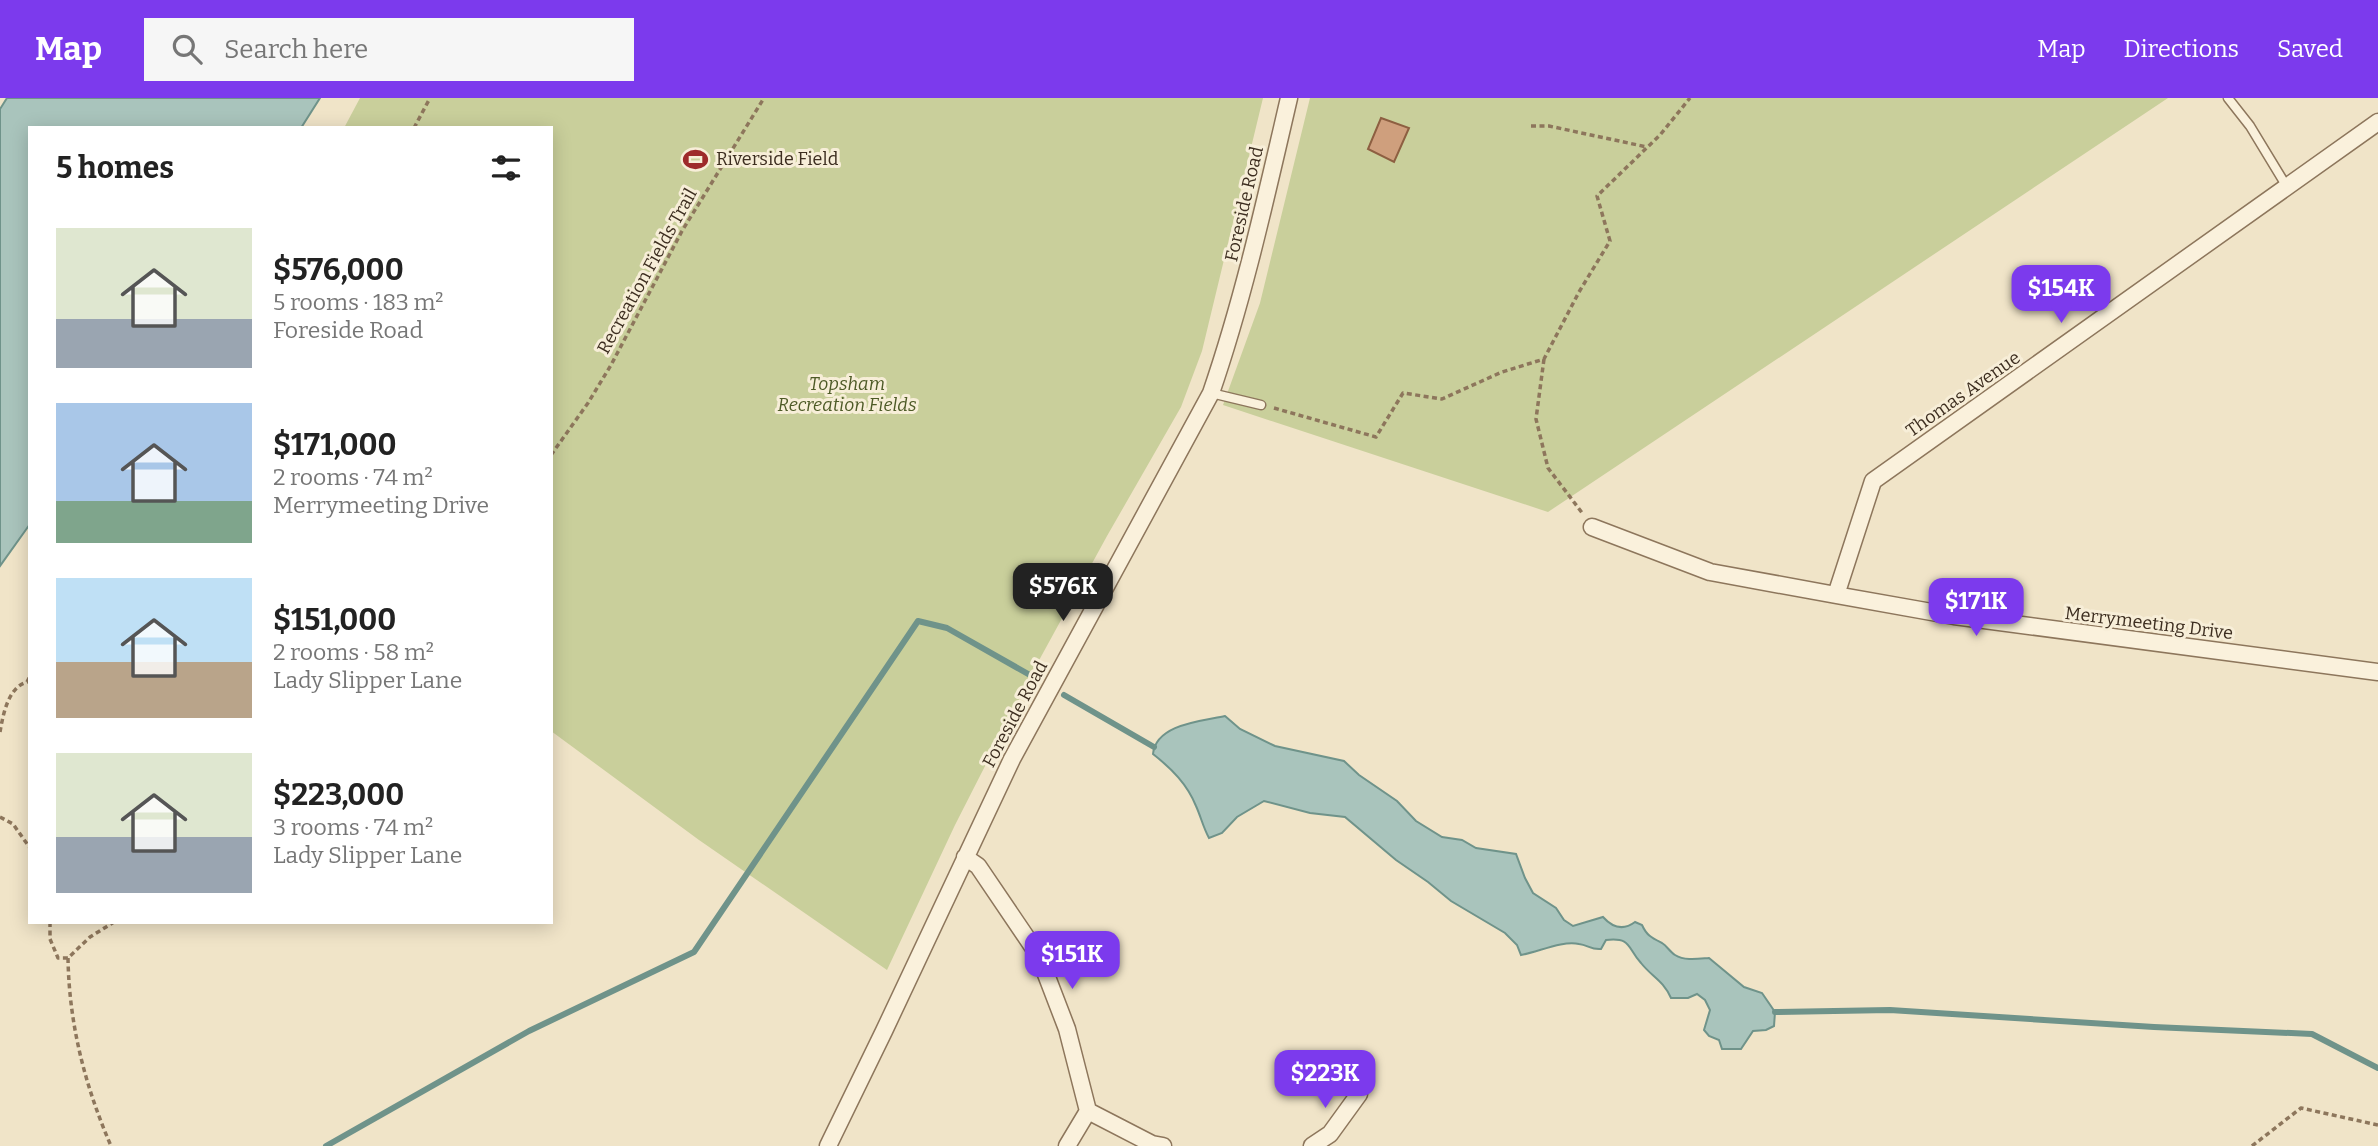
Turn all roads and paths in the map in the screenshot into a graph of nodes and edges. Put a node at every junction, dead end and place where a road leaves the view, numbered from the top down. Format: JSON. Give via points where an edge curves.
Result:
{"nodes":[{"id":1,"x":430,"y":98,"type":"edge"},
{"id":2,"x":764,"y":98,"type":"edge"},
{"id":3,"x":1289,"y":98,"type":"edge"},
{"id":4,"x":1690,"y":98,"type":"edge"},
{"id":5,"x":2228,"y":98,"type":"edge"},
{"id":6,"x":2378,"y":122,"type":"edge"},
{"id":7,"x":415,"y":126,"type":"edge"},
{"id":8,"x":1531,"y":126,"type":"dead end"},
{"id":9,"x":1647,"y":147,"type":"junction"},
{"id":10,"x":2287,"y":187,"type":"junction"},
{"id":11,"x":1544,"y":359,"type":"junction"},
{"id":12,"x":1211,"y":393,"type":"junction"},
{"id":13,"x":1261,"y":405,"type":"joint"},
{"id":14,"x":553,"y":452,"type":"edge"},
{"id":15,"x":1592,"y":527,"type":"joint"},
{"id":16,"x":1836,"y":596,"type":"junction"},
{"id":17,"x":2378,"y":672,"type":"edge"},
{"id":18,"x":28,"y":680,"type":"edge"},
{"id":19,"x":0,"y":732,"type":"edge"},
{"id":20,"x":0,"y":817,"type":"edge"},
{"id":21,"x":28,"y":845,"type":"edge"},
{"id":22,"x":965,"y":857,"type":"junction"},
{"id":23,"x":50,"y":924,"type":"edge"},
{"id":24,"x":111,"y":924,"type":"edge"},
{"id":25,"x":68,"y":958,"type":"junction"},
{"id":26,"x":1359,"y":1094,"type":"dead end"},
{"id":27,"x":1088,"y":1111,"type":"junction"},
{"id":28,"x":2378,"y":1125,"type":"edge"},
{"id":29,"x":111,"y":1146,"type":"edge"},
{"id":30,"x":828,"y":1146,"type":"edge"},
{"id":31,"x":1067,"y":1146,"type":"edge"},
{"id":32,"x":1163,"y":1146,"type":"edge"},
{"id":33,"x":1312,"y":1146,"type":"edge"},
{"id":34,"x":2252,"y":1146,"type":"edge"}],
"edges":[{"from":1,"to":7,"type":"path"},
{"from":2,"to":14,"type":"path","name":"Recreation Fields Trail","via":[[682,231],[605,375]]},
{"from":3,"to":12,"type":"street","name":"Foreside Road","via":[[1249,270]]},
{"from":4,"to":9,"type":"path"},
{"from":5,"to":10,"type":"lane"},
{"from":6,"to":10,"type":"street","name":"Thomas Avenue"},
{"from":8,"to":9,"type":"path"},
{"from":9,"to":11,"type":"path","via":[[1597,195],[1610,241]]},
{"from":10,"to":16,"type":"street","name":"Thomas Avenue","via":[[1873,481]]},
{"from":11,"to":13,"type":"path","via":[[1442,400],[1404,393],[1376,437]]},
{"from":11,"to":15,"type":"path","via":[[1536,419],[1548,468]]},
{"from":12,"to":13,"type":"lane"},
{"from":12,"to":22,"type":"street","name":"Foreside Road","via":[[1012,760]]},
{"from":15,"to":16,"type":"street","name":"Merrymeeting Drive","via":[[1710,572]]},
{"from":16,"to":17,"type":"street","name":"Merrymeeting Drive"},
{"from":18,"to":19,"type":"path","via":[[12,692]]},
{"from":20,"to":21,"type":"path","via":[[13,824]]},
{"from":22,"to":27,"type":"street","via":[[978,866],[1039,956],[1067,1029]]},
{"from":22,"to":30,"type":"street","name":"Foreside Road"},
{"from":23,"to":25,"type":"path","via":[[58,958]]},
{"from":24,"to":25,"type":"path"},
{"from":25,"to":29,"type":"path","via":[[80,1056]]},
{"from":26,"to":33,"type":"street","via":[[1331,1134]]},
{"from":27,"to":31,"type":"street"},
{"from":27,"to":32,"type":"street"},
{"from":28,"to":34,"type":"path","via":[[2301,1108]]}]}
